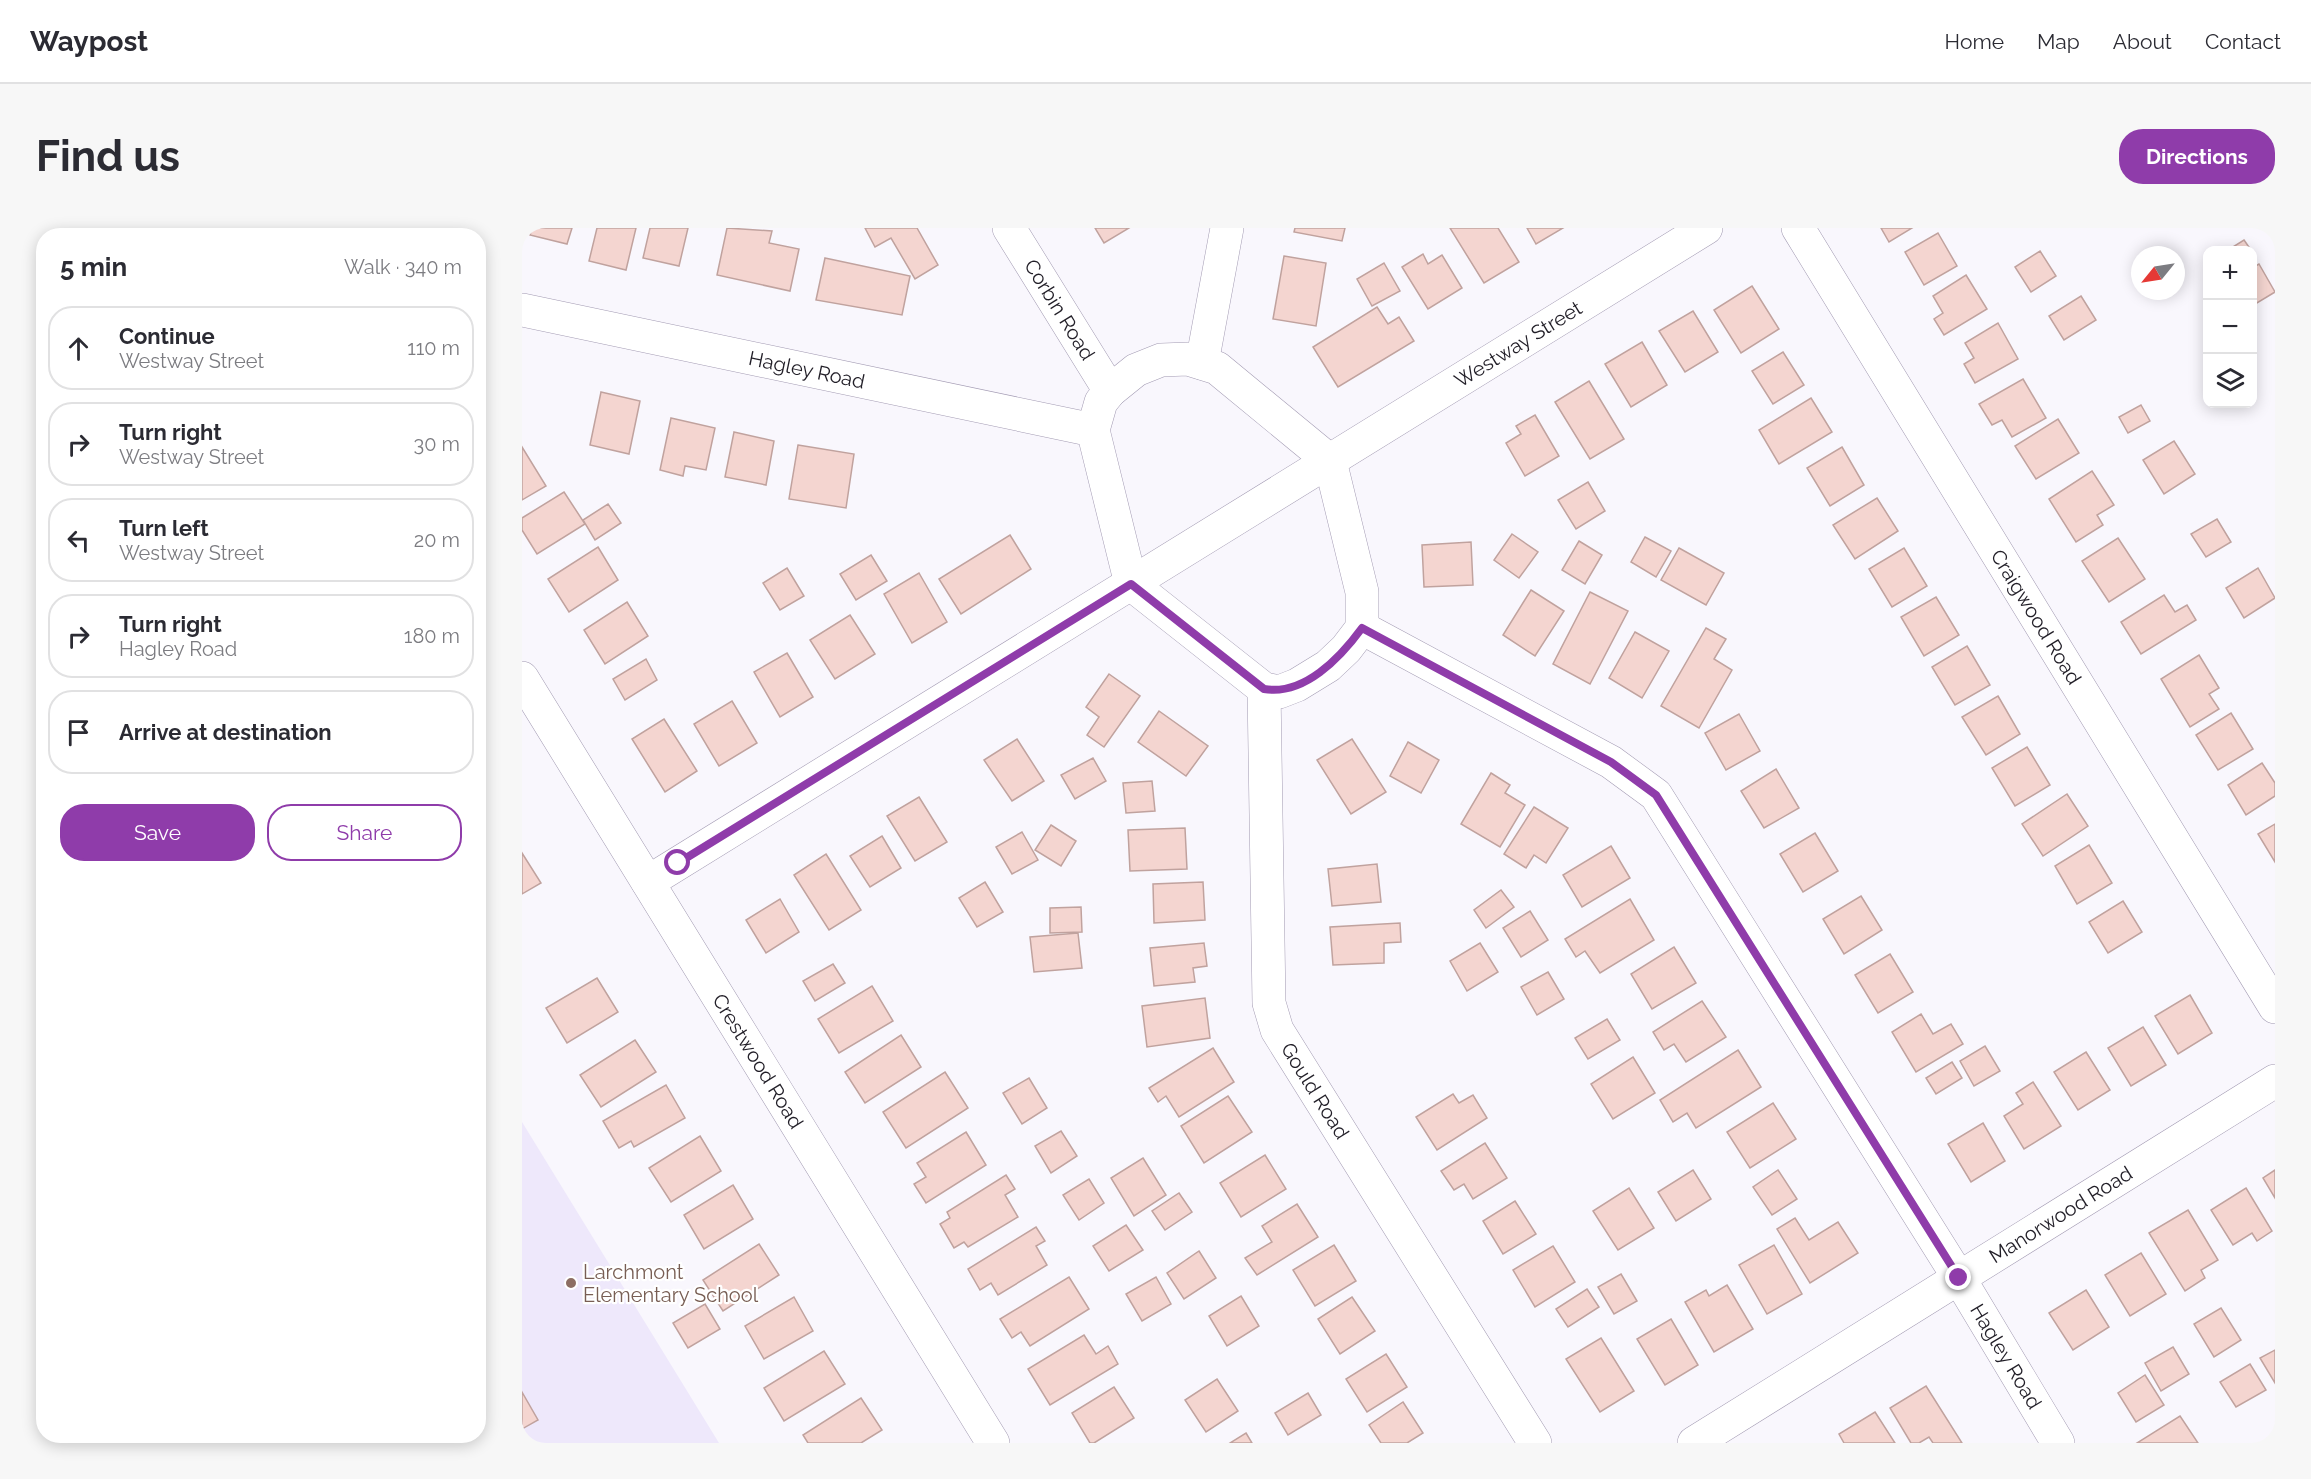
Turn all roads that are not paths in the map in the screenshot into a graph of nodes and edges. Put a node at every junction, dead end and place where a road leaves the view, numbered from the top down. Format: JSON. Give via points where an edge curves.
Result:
{"nodes":[{"id":1,"x":1009,"y":228,"type":"edge"},
{"id":2,"x":1227,"y":228,"type":"edge"},
{"id":3,"x":1706,"y":228,"type":"edge"},
{"id":4,"x":1798,"y":228,"type":"edge"},
{"id":5,"x":522,"y":310,"type":"edge"},
{"id":6,"x":1202,"y":363,"type":"junction"},
{"id":7,"x":1110,"y":391,"type":"junction"},
{"id":8,"x":1092,"y":430,"type":"junction"},
{"id":9,"x":1330,"y":461,"type":"junction"},
{"id":10,"x":1131,"y":584,"type":"junction"},
{"id":11,"x":1362,"y":628,"type":"junction"},
{"id":12,"x":522,"y":678,"type":"edge"},
{"id":13,"x":1264,"y":689,"type":"junction"},
{"id":14,"x":648,"y":882,"type":"junction"},
{"id":15,"x":2275,"y":1007,"type":"edge"},
{"id":16,"x":2275,"y":1081,"type":"edge"},
{"id":17,"x":1959,"y":1278,"type":"junction"},
{"id":18,"x":993,"y":1443,"type":"edge"},
{"id":19,"x":1535,"y":1443,"type":"edge"},
{"id":20,"x":1694,"y":1443,"type":"edge"},
{"id":21,"x":2058,"y":1443,"type":"edge"}],
"edges":[{"from":1,"to":7,"type":"street","name":"Corbin Road"},
{"from":2,"to":6,"type":"street"},
{"from":3,"to":9,"type":"street","name":"Westway Street"},
{"from":4,"to":15,"type":"street","name":"Craigwood Road"},
{"from":5,"to":8,"type":"street","name":"Hagley Road"},
{"from":6,"to":7,"type":"street","via":[[1161,360],[1136,370]]},
{"from":6,"to":9,"type":"street","via":[[1217,368]]},
{"from":7,"to":8,"type":"street","via":[[1101,402]]},
{"from":8,"to":10,"type":"street"},
{"from":9,"to":10,"type":"street","name":"Westway Street"},
{"from":9,"to":11,"type":"street","via":[[1362,592]]},
{"from":10,"to":13,"type":"street"},
{"from":10,"to":14,"type":"street","name":"Westway Street"},
{"from":11,"to":13,"type":"street","via":[[1328,666],[1279,692]]},
{"from":11,"to":17,"type":"street","name":"Hagley Road","via":[[1611,762],[1656,795]]},
{"from":12,"to":14,"type":"street","name":"Crestwood Road"},
{"from":13,"to":19,"type":"street","name":"Gould Road","via":[[1269,1003],[1277,1030]]},
{"from":14,"to":18,"type":"street","name":"Crestwood Road"},
{"from":16,"to":17,"type":"street","name":"Manorwood Road"},
{"from":17,"to":20,"type":"street","name":"Manorwood Road"},
{"from":17,"to":21,"type":"street","name":"Hagley Road"}]}
